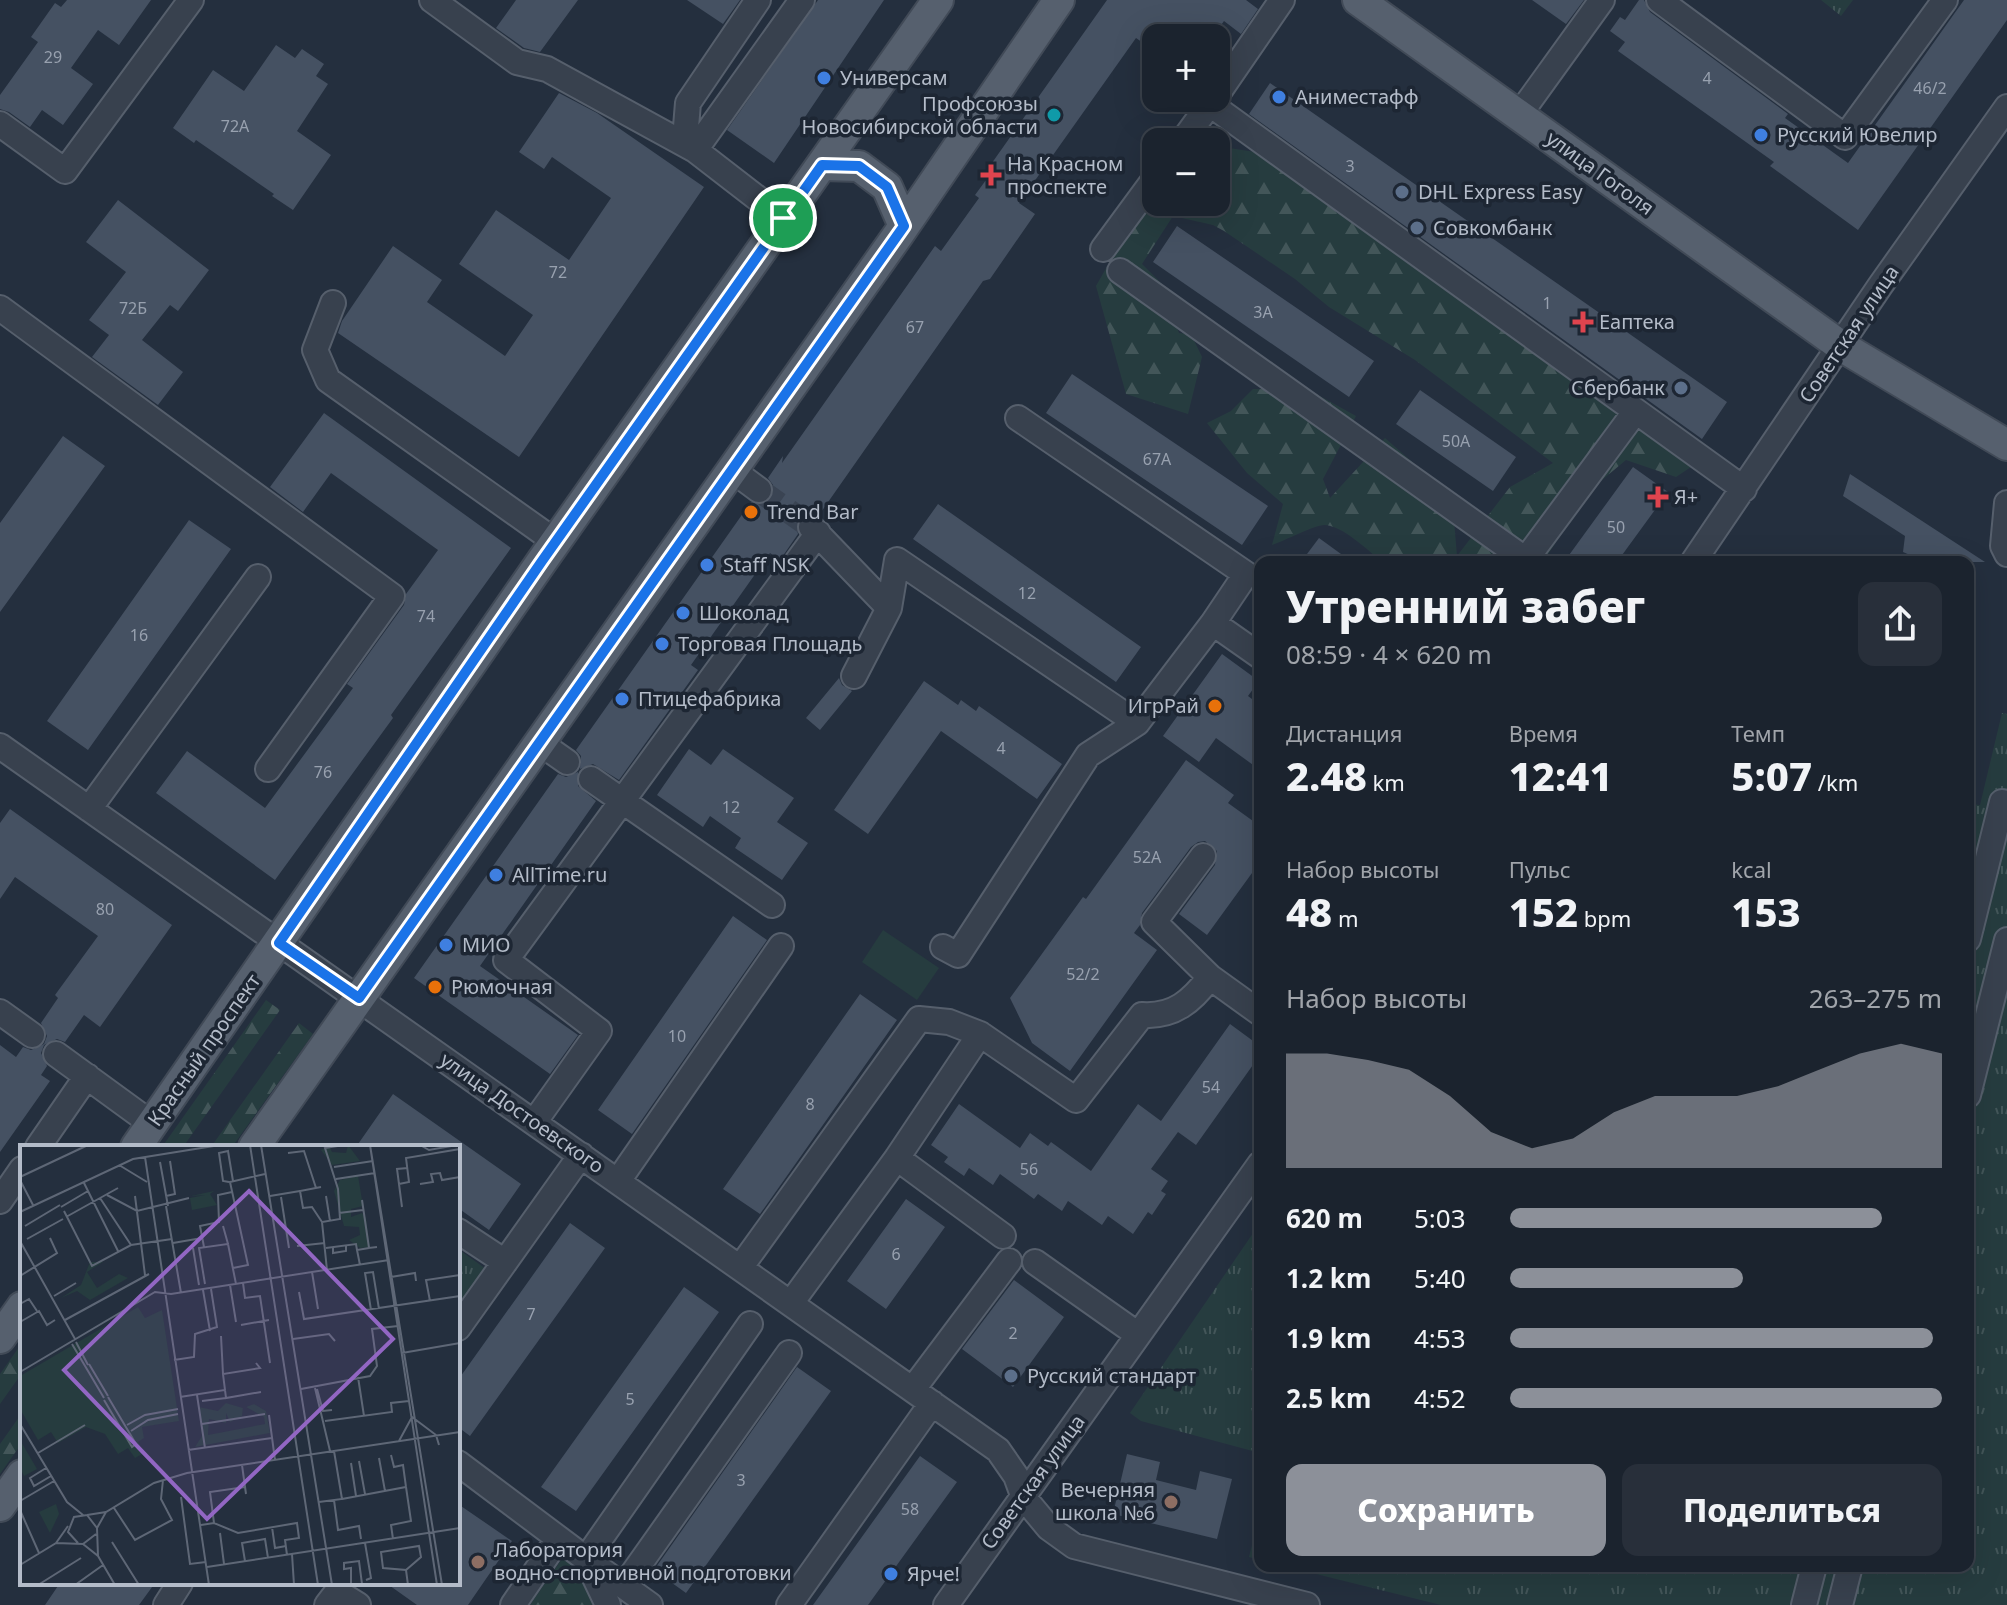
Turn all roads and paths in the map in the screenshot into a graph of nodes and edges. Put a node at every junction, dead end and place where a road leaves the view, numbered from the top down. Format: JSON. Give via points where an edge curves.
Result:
{"nodes":[{"id":1,"x":191,"y":0,"type":"edge"},
{"id":2,"x":432,"y":0,"type":"edge"},
{"id":3,"x":758,"y":0,"type":"edge"},
{"id":4,"x":802,"y":0,"type":"edge"},
{"id":5,"x":938,"y":0,"type":"edge"},
{"id":6,"x":1059,"y":0,"type":"edge"},
{"id":7,"x":1282,"y":0,"type":"edge"},
{"id":8,"x":1358,"y":0,"type":"edge"},
{"id":9,"x":1602,"y":0,"type":"edge"},
{"id":10,"x":1659,"y":0,"type":"edge"},
{"id":11,"x":1945,"y":0,"type":"edge"},
{"id":12,"x":1230,"y":75,"type":"edge"},
{"id":13,"x":2007,"y":107,"type":"edge"},
{"id":14,"x":1230,"y":112,"type":"edge"},
{"id":15,"x":1519,"y":115,"type":"junction"},
{"id":16,"x":0,"y":124,"type":"edge"},
{"id":17,"x":695,"y":150,"type":"junction"},
{"id":18,"x":822,"y":165,"type":"junction"},
{"id":19,"x":1142,"y":196,"type":"edge"},
{"id":20,"x":783,"y":218,"type":"junction"},
{"id":21,"x":904,"y":226,"type":"junction"},
{"id":22,"x":1103,"y":249,"type":"dead end"},
{"id":23,"x":1120,"y":271,"type":"dead end"},
{"id":24,"x":333,"y":303,"type":"dead end"},
{"id":25,"x":0,"y":308,"type":"edge"},
{"id":26,"x":1841,"y":346,"type":"junction"},
{"id":27,"x":1635,"y":412,"type":"junction"},
{"id":28,"x":1018,"y":418,"type":"dead end"},
{"id":29,"x":2007,"y":445,"type":"edge"},
{"id":30,"x":732,"y":470,"type":"junction"},
{"id":31,"x":1744,"y":489,"type":"junction"},
{"id":32,"x":759,"y":490,"type":"tunnel mouth"},
{"id":33,"x":2007,"y":503,"type":"edge"},
{"id":34,"x":556,"y":542,"type":"junction"},
{"id":35,"x":2007,"y":554,"type":"edge"},
{"id":36,"x":1518,"y":556,"type":"edge"},
{"id":37,"x":1529,"y":556,"type":"edge"},
{"id":38,"x":1697,"y":556,"type":"edge"},
{"id":39,"x":258,"y":577,"type":"dead end"},
{"id":40,"x":1253,"y":579,"type":"edge"},
{"id":41,"x":889,"y":608,"type":"junction"},
{"id":42,"x":1213,"y":623,"type":"junction"},
{"id":43,"x":1254,"y":652,"type":"edge"},
{"id":44,"x":854,"y":676,"type":"dead end"},
{"id":45,"x":1137,"y":723,"type":"junction"},
{"id":46,"x":540,"y":743,"type":"junction"},
{"id":47,"x":0,"y":746,"type":"edge"},
{"id":48,"x":567,"y":762,"type":"dead end"},
{"id":49,"x":268,"y":769,"type":"dead end"},
{"id":50,"x":591,"y":779,"type":"dead end"},
{"id":51,"x":621,"y":801,"type":"junction"},
{"id":52,"x":2007,"y":803,"type":"edge"},
{"id":53,"x":89,"y":809,"type":"junction"},
{"id":54,"x":1203,"y":856,"type":"dead end"},
{"id":55,"x":772,"y":905,"type":"dead end"},
{"id":56,"x":1974,"y":915,"type":"edge"},
{"id":57,"x":2007,"y":940,"type":"edge"},
{"id":58,"x":279,"y":943,"type":"junction"},
{"id":59,"x":781,"y":946,"type":"dead end"},
{"id":60,"x":943,"y":947,"type":"dead end"},
{"id":61,"x":1210,"y":977,"type":"junction"},
{"id":62,"x":359,"y":998,"type":"junction"},
{"id":63,"x":1254,"y":1009,"type":"edge"},
{"id":64,"x":0,"y":1012,"type":"edge"},
{"id":65,"x":980,"y":1034,"type":"junction"},
{"id":66,"x":32,"y":1035,"type":"dead end"},
{"id":67,"x":56,"y":1054,"type":"dead end"},
{"id":68,"x":1974,"y":1071,"type":"edge"},
{"id":69,"x":87,"y":1076,"type":"junction"},
{"id":70,"x":535,"y":1121,"type":"junction"},
{"id":71,"x":144,"y":1135,"type":"edge"},
{"id":72,"x":39,"y":1145,"type":"edge"},
{"id":73,"x":255,"y":1145,"type":"edge"},
{"id":74,"x":581,"y":1155,"type":"junction"},
{"id":75,"x":897,"y":1158,"type":"junction"},
{"id":76,"x":20,"y":1172,"type":"edge"},
{"id":77,"x":1254,"y":1172,"type":"edge"},
{"id":78,"x":618,"y":1181,"type":"junction"},
{"id":79,"x":0,"y":1201,"type":"edge"},
{"id":80,"x":460,"y":1232,"type":"edge"},
{"id":81,"x":1003,"y":1236,"type":"dead end"},
{"id":82,"x":1009,"y":1261,"type":"dead end"},
{"id":83,"x":505,"y":1262,"type":"junction"},
{"id":84,"x":1035,"y":1262,"type":"dead end"},
{"id":85,"x":740,"y":1268,"type":"junction"},
{"id":86,"x":791,"y":1303,"type":"junction"},
{"id":87,"x":20,"y":1310,"type":"edge"},
{"id":88,"x":750,"y":1324,"type":"dead end"},
{"id":89,"x":460,"y":1325,"type":"edge"},
{"id":90,"x":1137,"y":1334,"type":"junction"},
{"id":91,"x":0,"y":1338,"type":"edge"},
{"id":92,"x":789,"y":1353,"type":"dead end"},
{"id":93,"x":923,"y":1396,"type":"junction"},
{"id":94,"x":460,"y":1465,"type":"edge"},
{"id":95,"x":20,"y":1478,"type":"edge"},
{"id":96,"x":1024,"y":1498,"type":"junction"},
{"id":97,"x":0,"y":1506,"type":"edge"},
{"id":98,"x":558,"y":1539,"type":"junction"},
{"id":99,"x":586,"y":1559,"type":"junction"},
{"id":100,"x":1812,"y":1572,"type":"edge"},
{"id":101,"x":1848,"y":1572,"type":"edge"},
{"id":102,"x":179,"y":1585,"type":"edge"},
{"id":103,"x":624,"y":1586,"type":"junction"},
{"id":104,"x":524,"y":1601,"type":"edge"},
{"id":105,"x":166,"y":1605,"type":"edge"},
{"id":106,"x":327,"y":1605,"type":"edge"},
{"id":107,"x":358,"y":1605,"type":"edge"},
{"id":108,"x":608,"y":1605,"type":"edge"},
{"id":109,"x":650,"y":1605,"type":"edge"},
{"id":110,"x":789,"y":1605,"type":"edge"},
{"id":111,"x":946,"y":1605,"type":"edge"},
{"id":112,"x":1307,"y":1605,"type":"edge"},
{"id":113,"x":1804,"y":1605,"type":"edge"},
{"id":114,"x":1840,"y":1605,"type":"edge"}],
"edges":[{"from":1,"to":16,"type":"street","via":[[65,171]]},
{"from":2,"to":17,"type":"street","via":[[517,62],[547,69]]},
{"from":3,"to":17,"type":"street","via":[[688,103],[686,127]]},
{"from":4,"to":17,"type":"street"},
{"from":5,"to":18,"type":"main road","name":"Красный проспект"},
{"from":6,"to":21,"type":"main road"},
{"from":7,"to":12,"type":"street"},
{"from":8,"to":15,"type":"main road","name":"улица Гоголя"},
{"from":9,"to":15,"type":"street"},
{"from":10,"to":11,"type":"street","via":[[1845,137]]},
{"from":13,"to":26,"type":"street","name":"Советская улица"},
{"from":14,"to":27,"type":"street"},
{"from":15,"to":26,"type":"main road","name":"улица Гоголя"},
{"from":17,"to":20,"type":"street"},
{"from":18,"to":20,"type":"main road","name":"Красный проспект"},
{"from":18,"to":21,"type":"main road","via":[[859,166],[887,187]]},
{"from":19,"to":22,"type":"street"},
{"from":20,"to":34,"type":"main road","name":"Красный проспект"},
{"from":21,"to":30,"type":"main road"},
{"from":23,"to":36,"type":"street"},
{"from":24,"to":34,"type":"street","via":[[315,350],[328,380]]},
{"from":25,"to":49,"type":"street","via":[[392,596]]},
{"from":26,"to":29,"type":"main road","name":"улица Гоголя"},
{"from":26,"to":31,"type":"street","name":"Советская улица"},
{"from":27,"to":31,"type":"street"},
{"from":27,"to":37,"type":"street"},
{"from":28,"to":40,"type":"street"},
{"from":30,"to":32,"type":"street"},
{"from":30,"to":46,"type":"main road"},
{"from":31,"to":38,"type":"street","name":"Советская улица"},
{"from":33,"to":35,"type":"street"},
{"from":34,"to":58,"type":"main road","name":"Красный проспект"},
{"from":39,"to":53,"type":"street"},
{"from":40,"to":42,"type":"street"},
{"from":41,"to":44,"type":"street"},
{"from":41,"to":45,"type":"street","via":[[897,560]]},
{"from":41,"to":51,"type":"street","via":[[814,530]]},
{"from":42,"to":43,"type":"street"},
{"from":42,"to":45,"type":"street"},
{"from":45,"to":60,"type":"street","via":[[1088,755],[958,955]]},
{"from":46,"to":48,"type":"street"},
{"from":46,"to":62,"type":"main road"},
{"from":47,"to":53,"type":"street","name":"улица Достоевского"},
{"from":50,"to":51,"type":"street"},
{"from":51,"to":55,"type":"street"},
{"from":51,"to":70,"type":"street","via":[[506,960],[599,1031]]},
{"from":52,"to":56,"type":"street","via":[[2002,802]]},
{"from":53,"to":58,"type":"street","name":"улица Достоевского"},
{"from":54,"to":61,"type":"street","via":[[1154,922]]},
{"from":57,"to":68,"type":"street"},
{"from":58,"to":62,"type":"street","name":"улица Достоевского"},
{"from":58,"to":71,"type":"main road","name":"Красный проспект"},
{"from":59,"to":78,"type":"street"},
{"from":61,"to":63,"type":"street"},
{"from":61,"to":65,"type":"street","via":[[1175,1011],[1142,1015],[1076,1100]]},
{"from":62,"to":70,"type":"street","name":"улица Достоевского"},
{"from":62,"to":73,"type":"main road"},
{"from":64,"to":66,"type":"street"},
{"from":65,"to":75,"type":"street"},
{"from":65,"to":85,"type":"street","via":[[949,1022],[919,1019]]},
{"from":67,"to":69,"type":"street"},
{"from":69,"to":71,"type":"street"},
{"from":69,"to":72,"type":"street"},
{"from":70,"to":74,"type":"street","name":"улица Достоевского"},
{"from":74,"to":78,"type":"street","name":"улица Достоевского"},
{"from":74,"to":83,"type":"street"},
{"from":75,"to":81,"type":"street"},
{"from":75,"to":86,"type":"street"},
{"from":76,"to":79,"type":"street"},
{"from":77,"to":90,"type":"street","name":"Советская улица"},
{"from":78,"to":85,"type":"street","name":"улица Достоевского"},
{"from":80,"to":83,"type":"street"},
{"from":82,"to":93,"type":"street"},
{"from":83,"to":89,"type":"street"},
{"from":84,"to":90,"type":"street"},
{"from":85,"to":86,"type":"street","name":"улица Достоевского"},
{"from":86,"to":93,"type":"street","name":"улица Достоевского"},
{"from":87,"to":91,"type":"main road"},
{"from":88,"to":99,"type":"street"},
{"from":90,"to":96,"type":"street","name":"Советская улица"},
{"from":92,"to":103,"type":"street"},
{"from":93,"to":96,"type":"street","name":"улица Достоевского","via":[[998,1450]]},
{"from":93,"to":110,"type":"street"},
{"from":94,"to":98,"type":"street"},
{"from":95,"to":97,"type":"main road"},
{"from":96,"to":111,"type":"street","name":"Советская улица"},
{"from":96,"to":112,"type":"street","name":"улица Достоевского","via":[[1049,1528],[1074,1546]]},
{"from":98,"to":99,"type":"street"},
{"from":98,"to":104,"type":"street"},
{"from":99,"to":103,"type":"street"},
{"from":99,"to":108,"type":"street"},
{"from":100,"to":113,"type":"street"},
{"from":101,"to":114,"type":"street"},
{"from":102,"to":105,"type":"street"},
{"from":103,"to":109,"type":"street"},
{"from":106,"to":107,"type":"street","via":[[337,1592]]}]}
